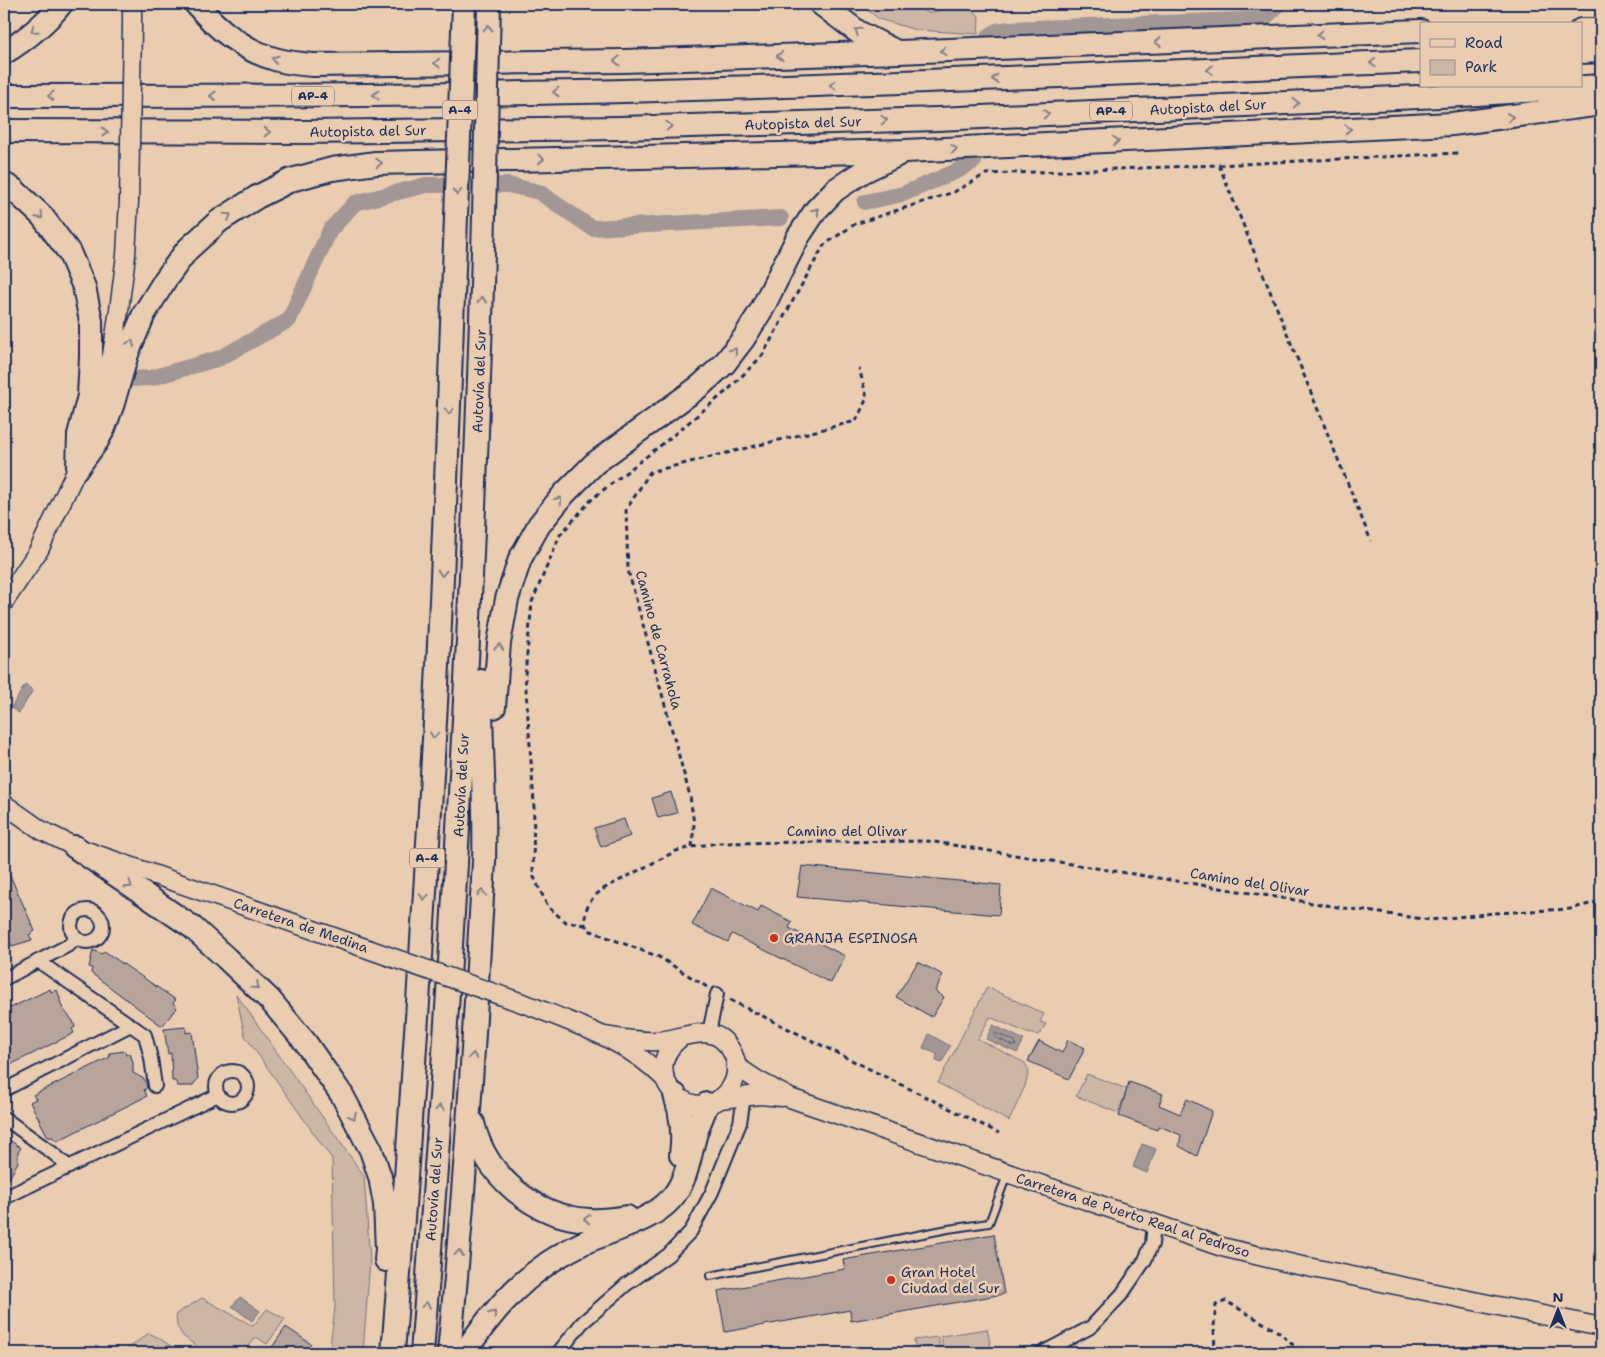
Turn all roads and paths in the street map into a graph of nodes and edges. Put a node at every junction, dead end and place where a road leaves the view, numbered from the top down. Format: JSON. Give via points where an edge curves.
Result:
{"nodes":[{"id":1,"x":61,"y":4,"type":"edge"},
{"id":2,"x":132,"y":4,"type":"edge"},
{"id":3,"x":196,"y":4,"type":"edge"},
{"id":4,"x":464,"y":4,"type":"edge"},
{"id":5,"x":489,"y":4,"type":"edge"},
{"id":6,"x":821,"y":4,"type":"edge"},
{"id":7,"x":1281,"y":4,"type":"edge"},
{"id":8,"x":1358,"y":4,"type":"edge"},
{"id":9,"x":1582,"y":30,"type":"edge"},
{"id":10,"x":1601,"y":30,"type":"edge"},
{"id":11,"x":1420,"y":31,"type":"edge"},
{"id":12,"x":1601,"y":51,"type":"edge"},
{"id":13,"x":898,"y":52,"type":"junction"},
{"id":14,"x":1582,"y":52,"type":"edge"},
{"id":15,"x":4,"y":53,"type":"edge"},
{"id":16,"x":1420,"y":61,"type":"edge"},
{"id":17,"x":1601,"y":86,"type":"edge"},
{"id":18,"x":1582,"y":87,"type":"edge"},
{"id":19,"x":1570,"y":88,"type":"edge"},
{"id":20,"x":4,"y":96,"type":"edge"},
{"id":21,"x":1601,"y":104,"type":"edge"},
{"id":22,"x":4,"y":132,"type":"edge"},
{"id":23,"x":905,"y":151,"type":"junction"},
{"id":24,"x":1458,"y":153,"type":"dead end"},
{"id":25,"x":1220,"y":165,"type":"junction"},
{"id":26,"x":4,"y":184,"type":"edge"},
{"id":27,"x":859,"y":368,"type":"dead end"},
{"id":28,"x":78,"y":467,"type":"junction"},
{"id":29,"x":475,"y":486,"type":"junction"},
{"id":30,"x":1371,"y":541,"type":"dead end"},
{"id":31,"x":4,"y":602,"type":"edge"},
{"id":32,"x":484,"y":790,"type":"junction"},
{"id":33,"x":4,"y":804,"type":"edge"},
{"id":34,"x":75,"y":847,"type":"junction"},
{"id":35,"x":692,"y":847,"type":"junction"},
{"id":36,"x":1601,"y":901,"type":"edge"},
{"id":37,"x":585,"y":925,"type":"junction"},
{"id":38,"x":76,"y":938,"type":"dead end"},
{"id":39,"x":38,"y":961,"type":"junction"},
{"id":40,"x":4,"y":978,"type":"edge"},
{"id":41,"x":717,"y":994,"type":"junction"},
{"id":42,"x":131,"y":1025,"type":"junction"},
{"id":43,"x":709,"y":1033,"type":"junction"},
{"id":44,"x":605,"y":1036,"type":"junction"},
{"id":45,"x":683,"y":1036,"type":"junction"},
{"id":46,"x":736,"y":1066,"type":"junction"},
{"id":47,"x":154,"y":1086,"type":"dead end"},
{"id":48,"x":670,"y":1087,"type":"junction"},
{"id":49,"x":4,"y":1090,"type":"edge"},
{"id":50,"x":218,"y":1095,"type":"dead end"},
{"id":51,"x":744,"y":1096,"type":"junction"},
{"id":52,"x":790,"y":1098,"type":"junction"},
{"id":53,"x":713,"y":1102,"type":"junction"},
{"id":54,"x":470,"y":1110,"type":"junction"},
{"id":55,"x":4,"y":1118,"type":"edge"},
{"id":56,"x":999,"y":1133,"type":"dead end"},
{"id":57,"x":69,"y":1167,"type":"junction"},
{"id":58,"x":1008,"y":1173,"type":"junction"},
{"id":59,"x":4,"y":1198,"type":"edge"},
{"id":60,"x":1154,"y":1223,"type":"junction"},
{"id":61,"x":710,"y":1276,"type":"dead end"},
{"id":62,"x":1601,"y":1327,"type":"edge"},
{"id":63,"x":386,"y":1353,"type":"edge"},
{"id":64,"x":393,"y":1353,"type":"edge"},
{"id":65,"x":422,"y":1353,"type":"edge"},
{"id":66,"x":449,"y":1353,"type":"edge"},
{"id":67,"x":464,"y":1353,"type":"edge"},
{"id":68,"x":558,"y":1353,"type":"edge"},
{"id":69,"x":1042,"y":1353,"type":"edge"},
{"id":70,"x":1215,"y":1353,"type":"edge"},
{"id":71,"x":1302,"y":1353,"type":"edge"}],
"edges":[{"from":1,"to":15,"type":"highway","one_way":true,"via":[[42,24]]},
{"from":2,"to":28,"type":"main road","bridge":true,"via":[[125,264],[112,355],[102,398]]},
{"from":13,"to":3,"type":"highway","one_way":true,"via":[[623,61],[313,65],[278,61],[246,48],[221,31]]},
{"from":4,"to":64,"type":"highway","number":"A-4","one_way":true,"bridge":true,"via":[[437,685]]},
{"from":29,"to":5,"type":"highway","name":"Autovía del Sur","number":"A-4","one_way":true,"bridge":true},
{"from":13,"to":6,"type":"highway","one_way":true,"via":[[858,32]]},
{"from":7,"to":8,"type":"path"},
{"from":9,"to":10,"type":"highway"},
{"from":11,"to":13,"type":"highway","one_way":true},
{"from":12,"to":14,"type":"highway"},
{"from":16,"to":20,"type":"highway","number":"AP-4","one_way":true,"via":[[939,82],[613,91],[309,96]]},
{"from":18,"to":17,"type":"highway","name":"Autopista del Sur","number":"AP-4","one_way":true},
{"from":22,"to":19,"type":"highway","name":"Autopista del Sur","number":"AP-4","one_way":true,"via":[[610,128],[938,119]]},
{"from":23,"to":21,"type":"highway","one_way":true,"via":[[1452,124]]},
{"from":28,"to":23,"type":"highway","one_way":true,"via":[[104,428],[127,354],[144,314],[187,250],[219,221],[291,180],[332,169],[376,163]]},
{"from":32,"to":23,"type":"highway","one_way":true,"via":[[491,756],[499,643],[507,599],[520,559],[539,525],[564,494],[596,463],[700,386],[724,364],[757,316],[798,238],[816,210],[835,190]]},
{"from":24,"to":25,"type":"path"},
{"from":25,"to":30,"type":"path"},
{"from":25,"to":37,"type":"path","via":[[986,174],[954,192],[855,224],[824,245],[762,356],[728,390],[592,498],[560,535],[532,602],[525,675],[534,803],[533,875],[548,907],[566,922]]},
{"from":26,"to":28,"type":"highway","one_way":true,"via":[[47,223],[69,252],[84,287],[90,321],[91,357],[89,396],[79,435]]},
{"from":27,"to":35,"type":"path","name":"Camino de Carrahola","via":[[867,398],[856,421],[650,472],[626,510],[628,570],[690,796],[694,824]]},
{"from":28,"to":31,"type":"main road","via":[[39,550]]},
{"from":29,"to":32,"type":"highway","via":[[483,574],[480,731]]},
{"from":65,"to":29,"type":"highway","name":"Autovía del Sur","number":"A-4","one_way":true,"via":[[455,886]]},
{"from":54,"to":32,"type":"highway","one_way":true,"via":[[484,861]]},
{"from":33,"to":34,"type":"main road","name":"Carretera de Medina","via":[[41,830]]},
{"from":34,"to":44,"type":"main road","name":"Carretera de Medina","bridge":true,"via":[[528,1005]]},
{"from":34,"to":63,"type":"highway","one_way":true,"via":[[192,927],[226,958],[270,1000],[305,1042],[342,1095],[371,1150],[385,1204],[387,1249],[382,1309]]},
{"from":35,"to":36,"type":"path","name":"Camino del Olivar","via":[[717,843],[928,841],[1431,920],[1570,909]]},
{"from":35,"to":37,"type":"path","name":"Camino del Olivar","via":[[676,851],[599,892],[588,904]]},
{"from":37,"to":41,"type":"path","via":[[591,931],[659,957]]},
{"from":38,"to":39,"type":"street"},
{"from":39,"to":40,"type":"street"},
{"from":39,"to":42,"type":"street"},
{"from":41,"to":43,"type":"street"},
{"from":41,"to":56,"type":"path"},
{"from":42,"to":47,"type":"street","via":[[146,1035]]},
{"from":42,"to":49,"type":"street"},
{"from":43,"to":45,"type":"main road"},
{"from":43,"to":46,"type":"main road","via":[[728,1045]]},
{"from":44,"to":45,"type":"main road","via":[[660,1041]]},
{"from":44,"to":48,"type":"main road","via":[[650,1064]]},
{"from":45,"to":48,"type":"main road","via":[[667,1052],[663,1069]]},
{"from":46,"to":52,"type":"main road"},
{"from":46,"to":53,"type":"main road","via":[[727,1093]]},
{"from":48,"to":53,"type":"main road","via":[[684,1102],[695,1105]]},
{"from":48,"to":54,"type":"highway","one_way":true,"via":[[683,1130],[679,1166],[672,1183],[652,1206],[627,1217],[608,1220],[568,1217],[516,1192],[497,1173],[483,1152]]},
{"from":50,"to":57,"type":"street"},
{"from":51,"to":52,"type":"main road"},
{"from":51,"to":53,"type":"main road"},
{"from":51,"to":68,"type":"street","via":[[740,1123],[712,1192],[690,1231],[668,1256],[627,1284],[582,1323]]},
{"from":52,"to":58,"type":"main road","name":"Carretera de Puerto Real al Pedroso"},
{"from":67,"to":53,"type":"highway","one_way":true,"via":[[506,1298],[528,1277],[579,1245],[656,1212],[671,1200],[687,1170],[694,1137]]},
{"from":66,"to":54,"type":"highway","one_way":true},
{"from":55,"to":57,"type":"street"},
{"from":57,"to":59,"type":"street"},
{"from":58,"to":60,"type":"main road","name":"Carretera de Puerto Real al Pedroso"},
{"from":58,"to":61,"type":"lane","via":[[989,1223]]},
{"from":60,"to":62,"type":"main road","name":"Carretera de Puerto Real al Pedroso","via":[[1222,1247],[1293,1264]]},
{"from":60,"to":69,"type":"street","via":[[1152,1244],[1145,1260],[1122,1294],[1091,1327]]},
{"from":70,"to":71,"type":"path","via":[[1216,1305],[1226,1301],[1277,1331]]}]}
